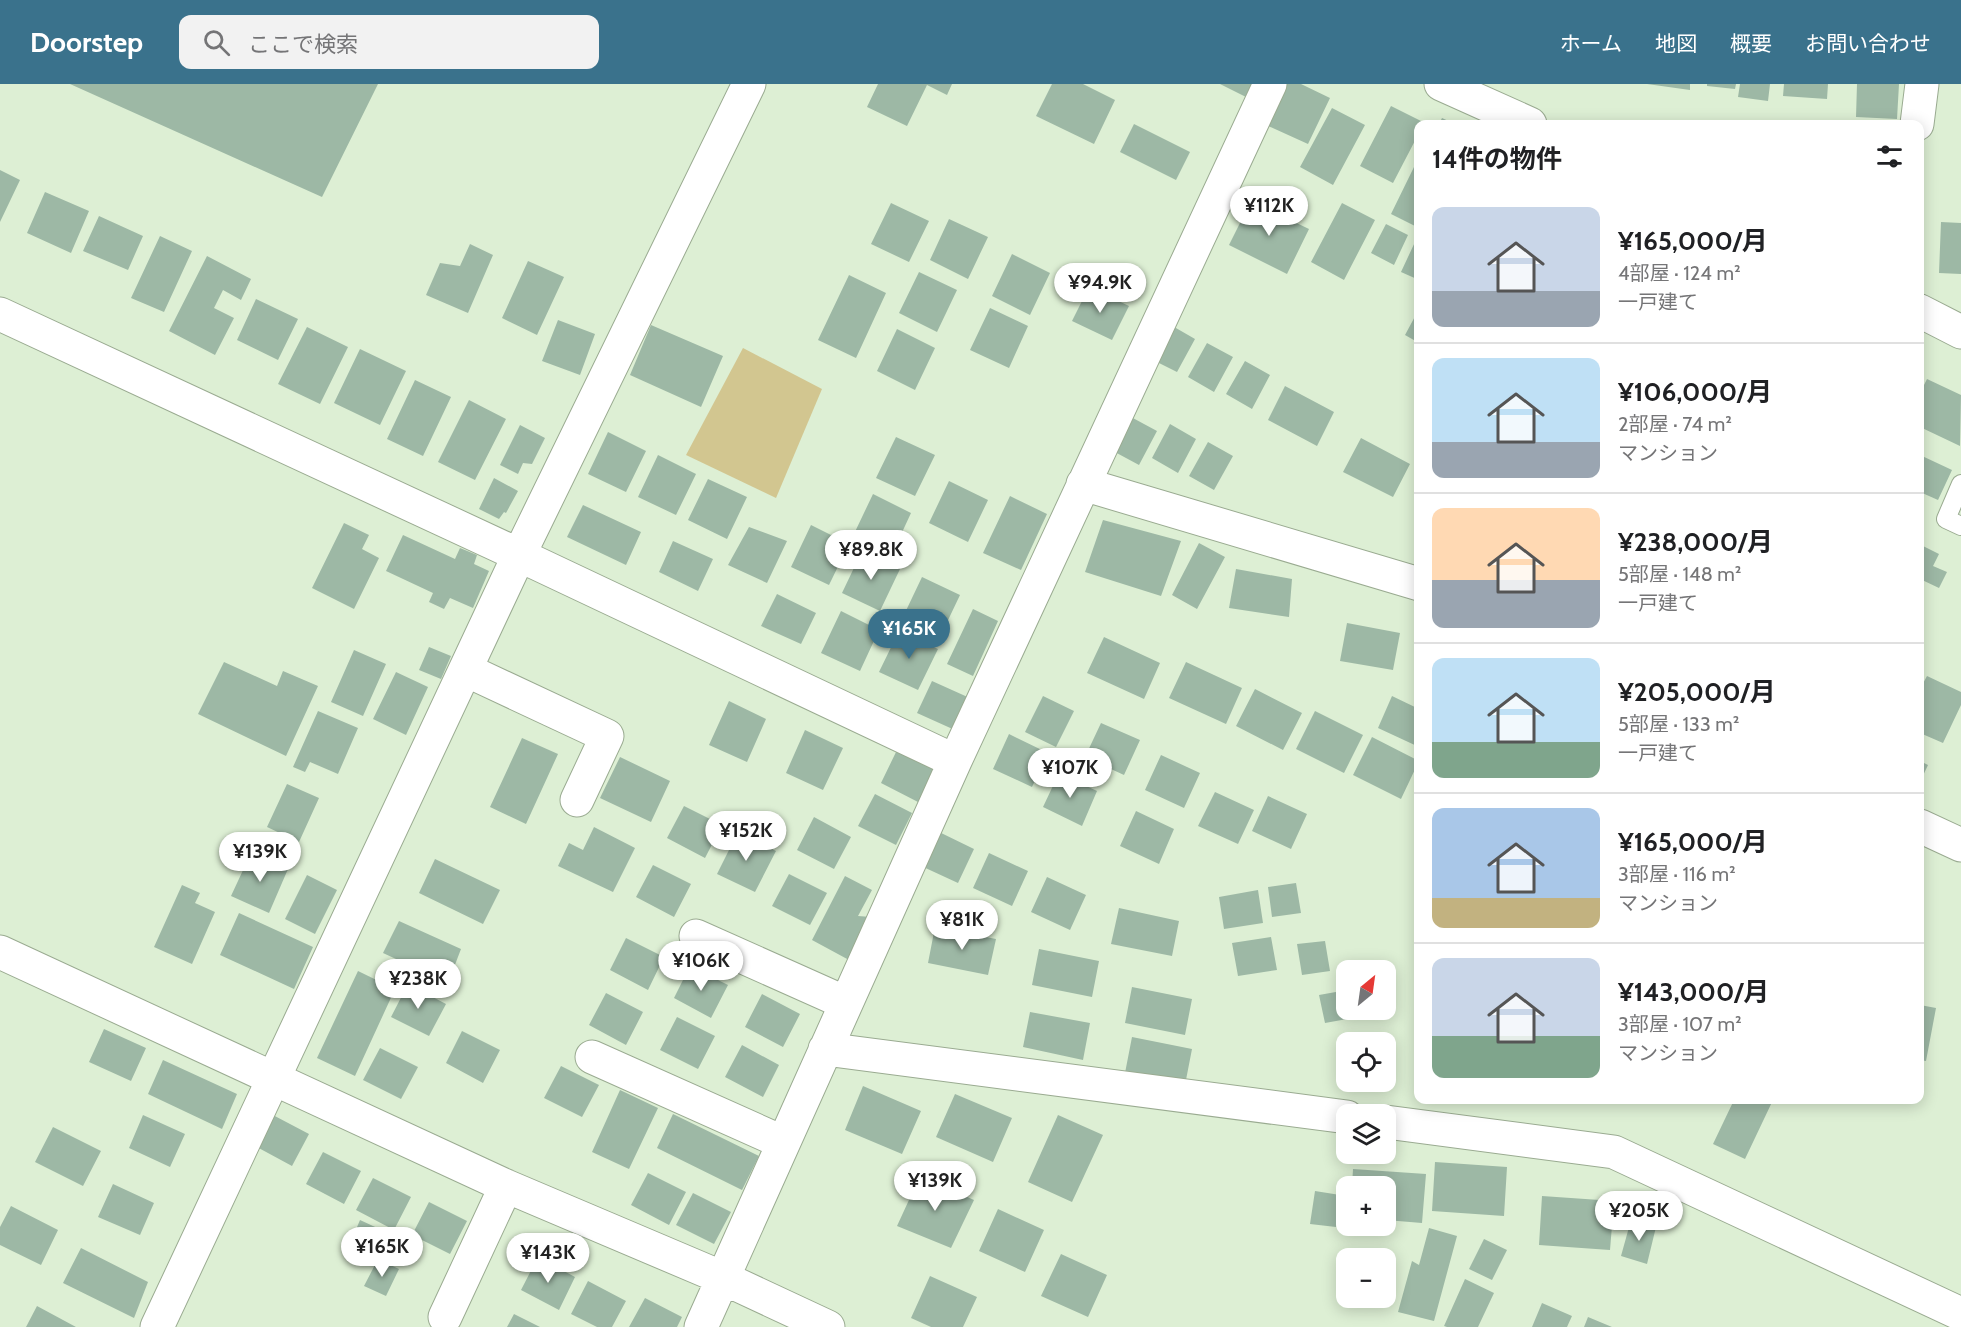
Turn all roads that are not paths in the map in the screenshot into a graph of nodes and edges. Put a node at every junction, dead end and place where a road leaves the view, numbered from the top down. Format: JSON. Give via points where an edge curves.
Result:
{"nodes":[{"id":1,"x":749,"y":84,"type":"edge"},
{"id":2,"x":1270,"y":84,"type":"edge"},
{"id":3,"x":1441,"y":84,"type":"edge"},
{"id":4,"x":1922,"y":84,"type":"edge"},
{"id":5,"x":1521,"y":120,"type":"edge"},
{"id":6,"x":1918,"y":120,"type":"edge"},
{"id":7,"x":1924,"y":313,"type":"edge"},
{"id":8,"x":0,"y":314,"type":"edge"},
{"id":9,"x":1961,"y":332,"type":"edge"},
{"id":10,"x":1083,"y":484,"type":"junction"},
{"id":11,"x":1961,"y":484,"type":"edge"},
{"id":12,"x":1961,"y":526,"type":"edge"},
{"id":13,"x":519,"y":555,"type":"junction"},
{"id":14,"x":1414,"y":583,"type":"edge"},
{"id":15,"x":466,"y":670,"type":"junction"},
{"id":16,"x":955,"y":761,"type":"junction"},
{"id":17,"x":577,"y":800,"type":"dead end"},
{"id":18,"x":1924,"y":828,"type":"edge"},
{"id":19,"x":1961,"y":845,"type":"edge"},
{"id":20,"x":696,"y":936,"type":"dead end"},
{"id":21,"x":0,"y":952,"type":"edge"},
{"id":22,"x":846,"y":1003,"type":"junction"},
{"id":23,"x":825,"y":1049,"type":"junction"},
{"id":24,"x":592,"y":1057,"type":"dead end"},
{"id":25,"x":274,"y":1078,"type":"junction"},
{"id":26,"x":1336,"y":1116,"type":"edge"},
{"id":27,"x":1396,"y":1123,"type":"edge"},
{"id":28,"x":782,"y":1142,"type":"junction"},
{"id":29,"x":506,"y":1186,"type":"junction"},
{"id":30,"x":723,"y":1278,"type":"junction"},
{"id":31,"x":1961,"y":1314,"type":"edge"},
{"id":32,"x":445,"y":1317,"type":"dead end"},
{"id":33,"x":157,"y":1327,"type":"edge"},
{"id":34,"x":701,"y":1327,"type":"edge"},
{"id":35,"x":828,"y":1327,"type":"edge"}],
"edges":[{"from":1,"to":13,"type":"street"},
{"from":2,"to":10,"type":"street"},
{"from":3,"to":5,"type":"street"},
{"from":4,"to":6,"type":"street"},
{"from":7,"to":9,"type":"street"},
{"from":8,"to":13,"type":"street"},
{"from":10,"to":14,"type":"street"},
{"from":10,"to":16,"type":"street"},
{"from":11,"to":12,"type":"lane","via":[[1946,519]]},
{"from":13,"to":15,"type":"street"},
{"from":13,"to":16,"type":"street"},
{"from":15,"to":17,"type":"street","via":[[607,736]]},
{"from":15,"to":25,"type":"street"},
{"from":16,"to":22,"type":"street"},
{"from":18,"to":19,"type":"street"},
{"from":20,"to":22,"type":"street"},
{"from":21,"to":25,"type":"street"},
{"from":22,"to":23,"type":"street"},
{"from":23,"to":26,"type":"street"},
{"from":23,"to":28,"type":"street"},
{"from":24,"to":28,"type":"street"},
{"from":25,"to":29,"type":"street"},
{"from":25,"to":33,"type":"street"},
{"from":27,"to":31,"type":"street","via":[[1614,1152]]},
{"from":28,"to":30,"type":"street"},
{"from":29,"to":30,"type":"street"},
{"from":29,"to":32,"type":"street"},
{"from":30,"to":34,"type":"street"},
{"from":30,"to":35,"type":"street"}]}
